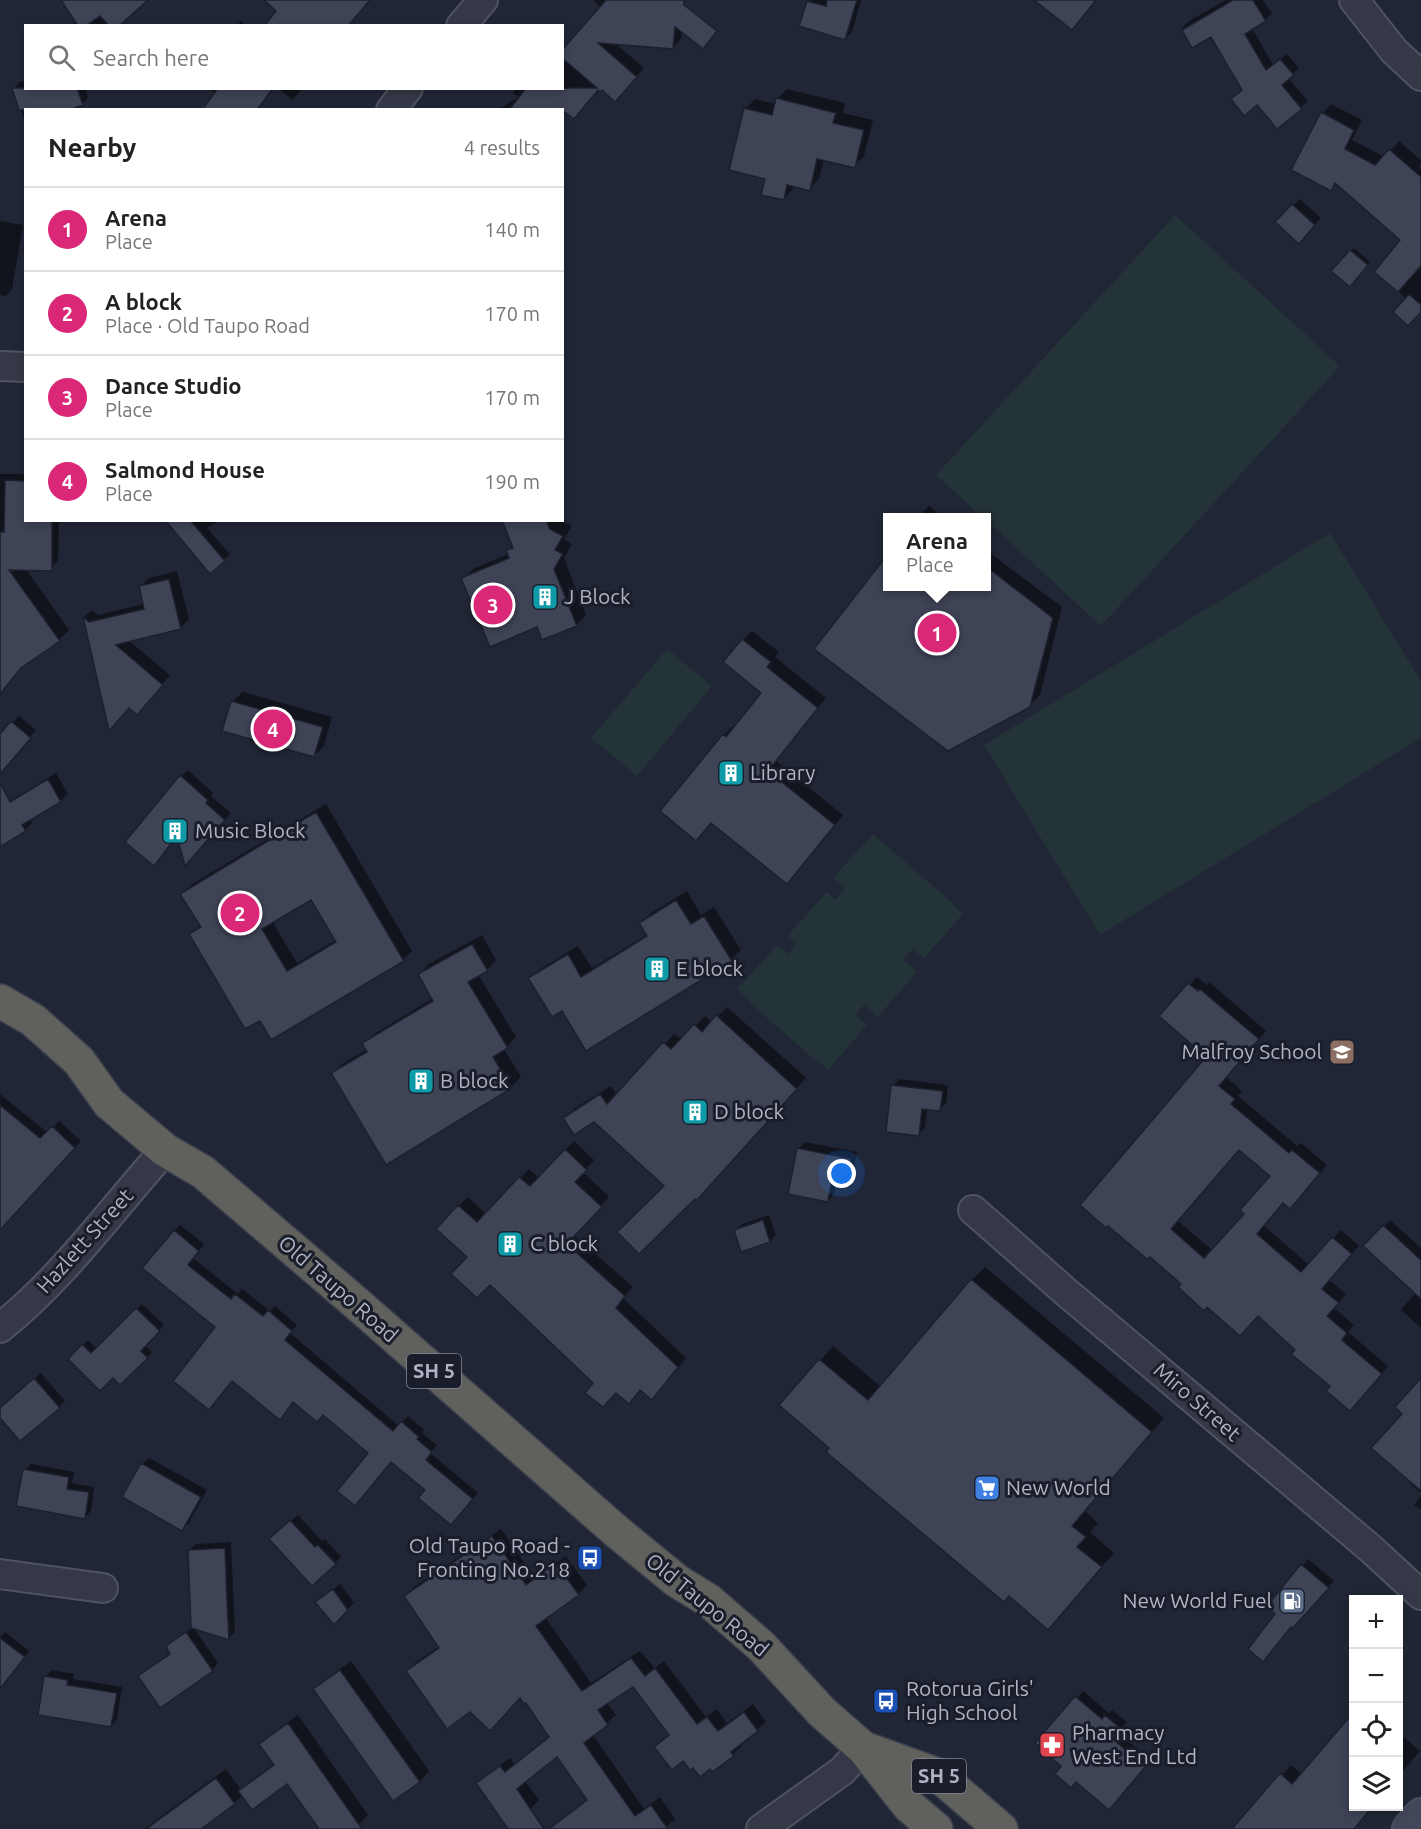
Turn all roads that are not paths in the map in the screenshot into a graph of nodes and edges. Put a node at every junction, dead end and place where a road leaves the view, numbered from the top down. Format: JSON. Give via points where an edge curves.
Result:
{"nodes":[{"id":1,"x":483,"y":0,"type":"edge"},
{"id":2,"x":1354,"y":0,"type":"edge"},
{"id":3,"x":463,"y":24,"type":"edge"},
{"id":4,"x":1421,"y":76,"type":"edge"},
{"id":5,"x":406,"y":90,"type":"edge"},
{"id":6,"x":392,"y":108,"type":"edge"},
{"id":7,"x":0,"y":366,"type":"edge"},
{"id":8,"x":24,"y":368,"type":"edge"},
{"id":9,"x":0,"y":1001,"type":"edge"},
{"id":10,"x":165,"y":1150,"type":"junction"},
{"id":11,"x":973,"y":1210,"type":"dead end"},
{"id":12,"x":0,"y":1328,"type":"edge"},
{"id":13,"x":0,"y":1574,"type":"edge"},
{"id":14,"x":104,"y":1588,"type":"dead end"},
{"id":15,"x":1421,"y":1594,"type":"edge"},
{"id":16,"x":863,"y":1748,"type":"junction"},
{"id":17,"x":1421,"y":1815,"type":"edge"},
{"id":18,"x":761,"y":1829,"type":"edge"},
{"id":19,"x":936,"y":1829,"type":"edge"},
{"id":20,"x":1001,"y":1829,"type":"edge"},
{"id":21,"x":1409,"y":1829,"type":"edge"}],
"edges":[{"from":1,"to":3,"type":"street"},
{"from":2,"to":4,"type":"street","via":[[1394,51]]},
{"from":5,"to":6,"type":"street"},
{"from":7,"to":8,"type":"street"},
{"from":9,"to":10,"type":"highway","name":"Old Taupo Road","number":"SH 5","via":[[33,1020],[80,1061],[109,1103]]},
{"from":10,"to":12,"type":"street","name":"Hazlett Street","via":[[52,1280]]},
{"from":10,"to":16,"type":"highway","name":"Old Taupo Road","number":"SH 5","via":[[203,1172],[616,1531],[677,1581],[708,1600],[761,1646],[822,1712]]},
{"from":11,"to":15,"type":"street","name":"Miro Street"},
{"from":13,"to":14,"type":"street"},
{"from":16,"to":18,"type":"street","via":[[842,1770]]},
{"from":16,"to":19,"type":"highway","name":"Old Taupo Road","number":"SH 5","via":[[909,1806]]},
{"from":16,"to":20,"type":"highway","name":"Old Taupo Road","number":"SH 5","via":[[938,1775]]},
{"from":17,"to":21,"type":"main road"}]}
